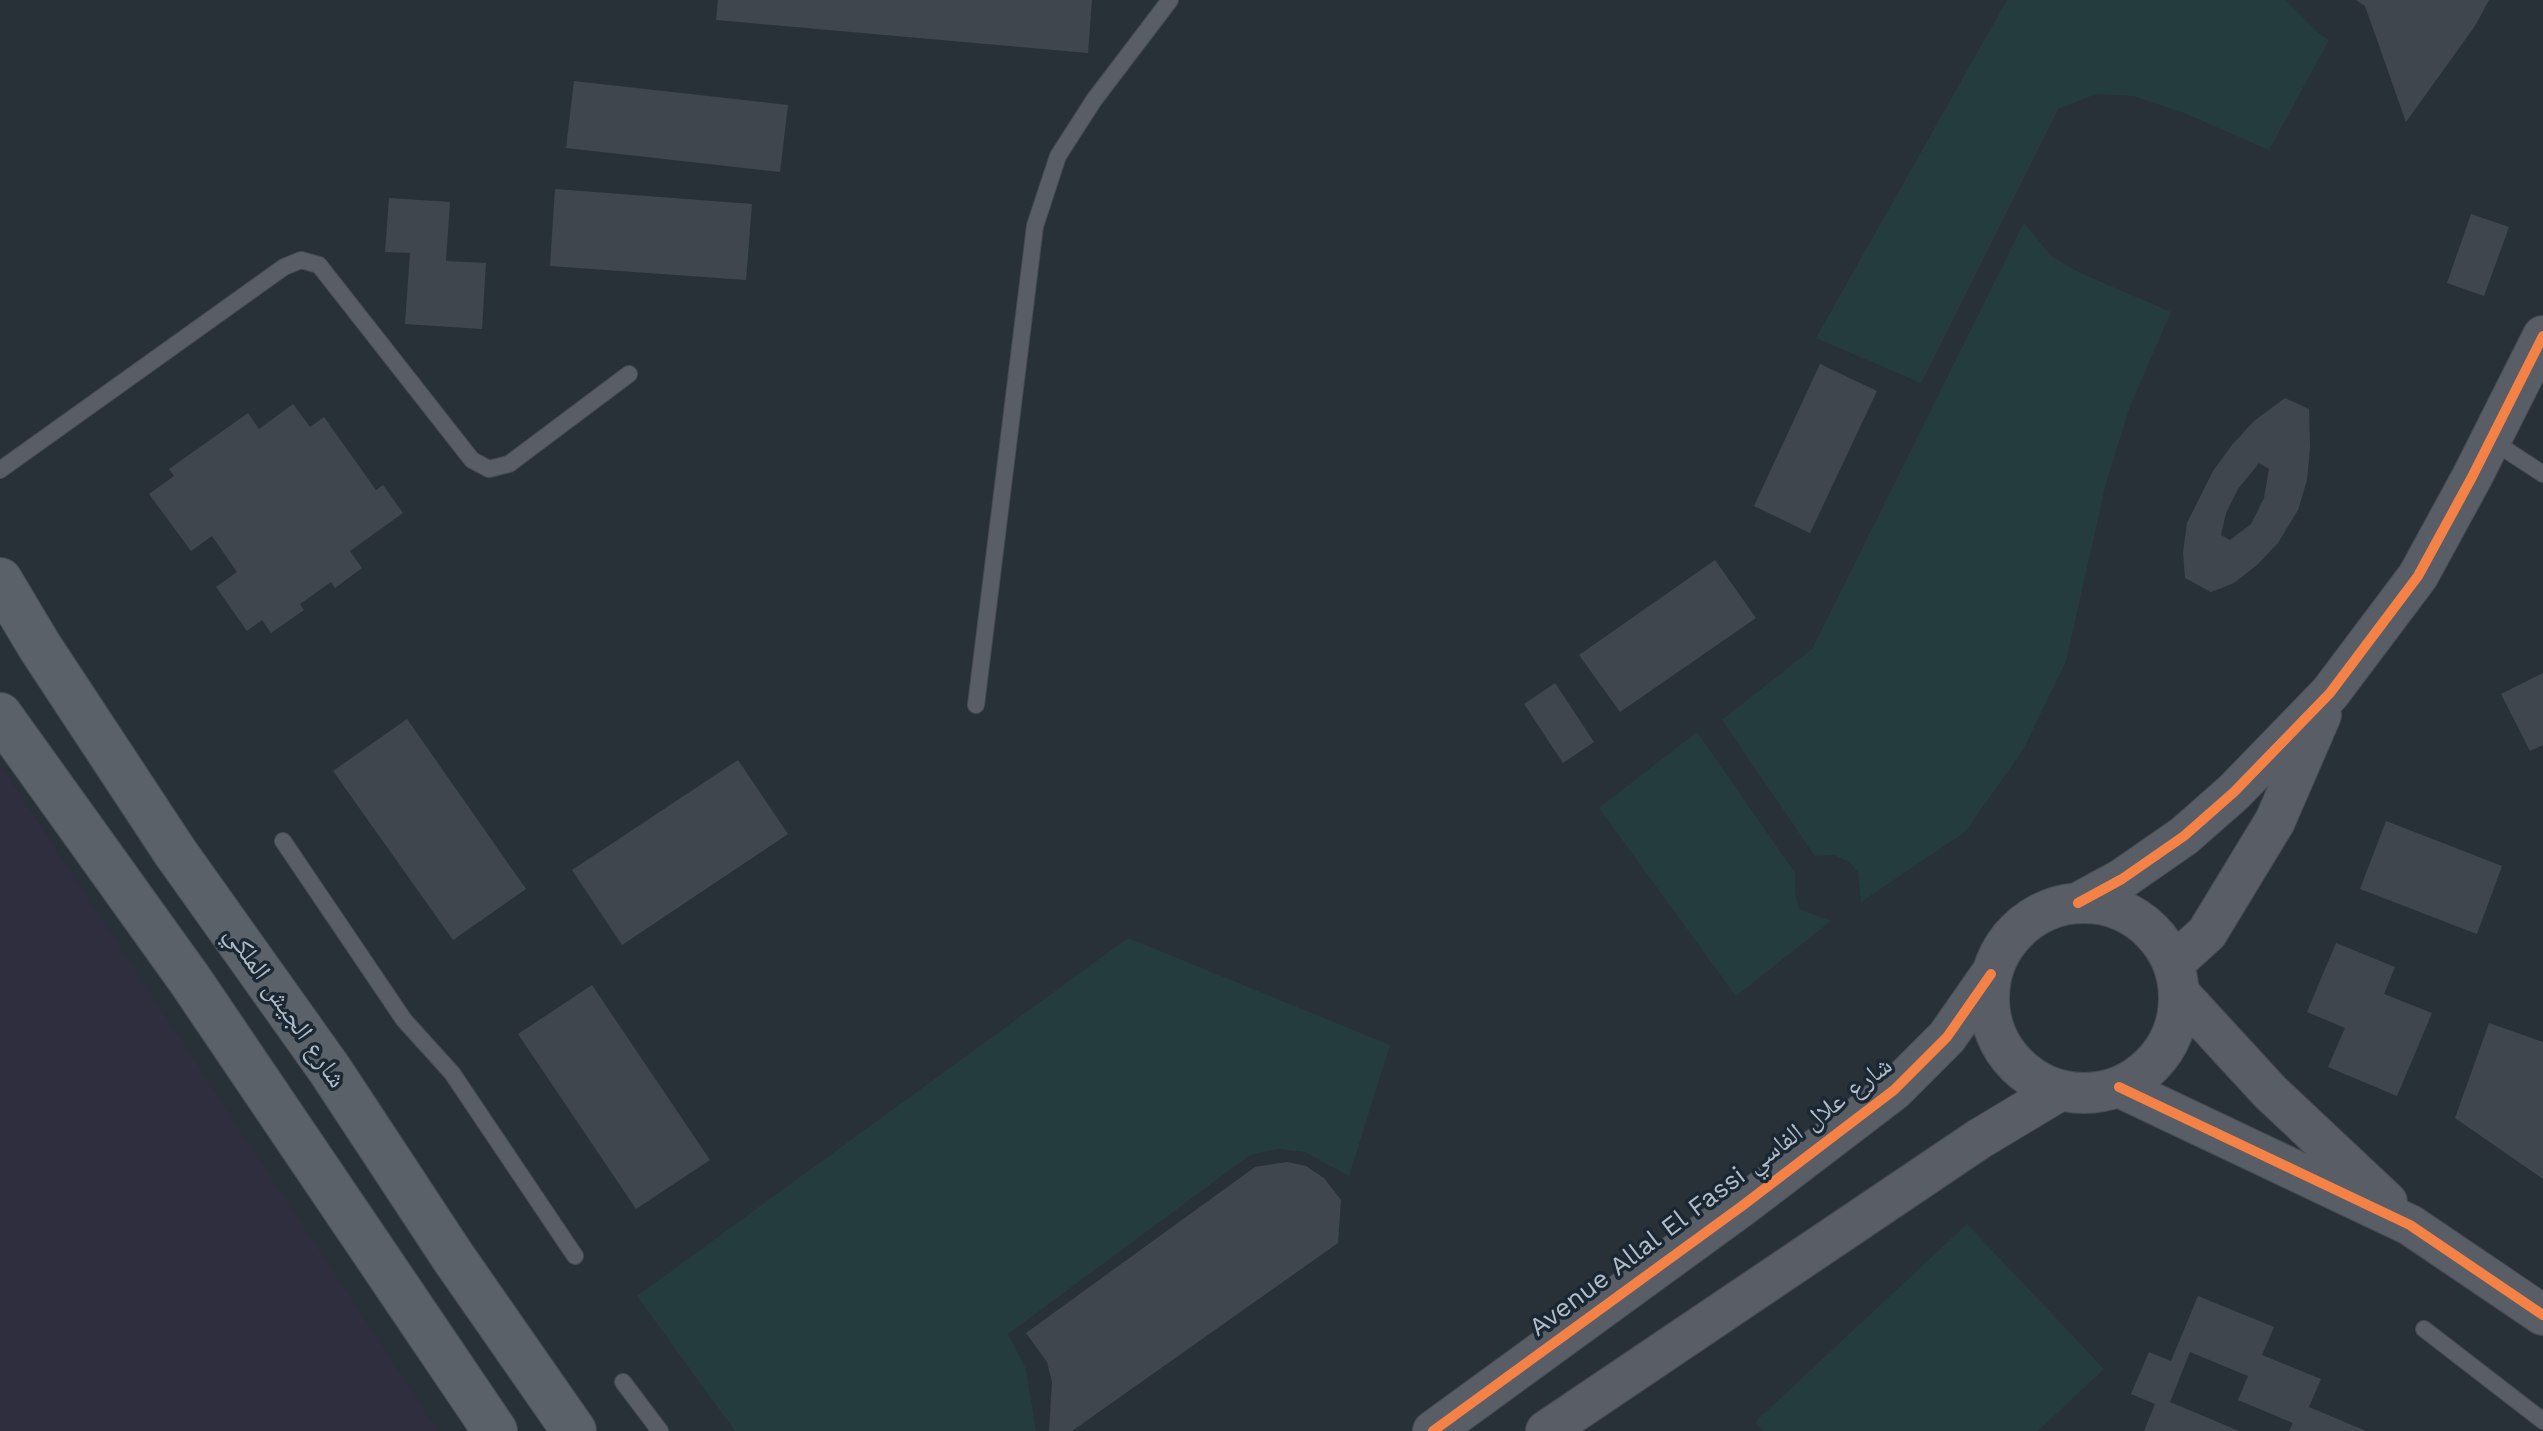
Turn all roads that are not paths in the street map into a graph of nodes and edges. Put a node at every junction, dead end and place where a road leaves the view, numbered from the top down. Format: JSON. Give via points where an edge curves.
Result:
{"nodes":[{"id":1,"x":1170,"y":0,"type":"edge"},
{"id":2,"x":2543,"y":336,"type":"edge"},
{"id":3,"x":629,"y":374,"type":"dead end"},
{"id":4,"x":2491,"y":440,"type":"junction"},
{"id":5,"x":0,"y":470,"type":"edge"},
{"id":6,"x":2543,"y":474,"type":"edge"},
{"id":7,"x":0,"y":580,"type":"edge"},
{"id":8,"x":2330,"y":693,"type":"junction"},
{"id":9,"x":976,"y":705,"type":"dead end"},
{"id":10,"x":0,"y":715,"type":"edge"},
{"id":11,"x":283,"y":841,"type":"dead end"},
{"id":12,"x":2078,"y":903,"type":"junction"},
{"id":13,"x":1991,"y":974,"type":"junction"},
{"id":14,"x":2176,"y":978,"type":"junction"},
{"id":15,"x":2119,"y":1087,"type":"junction"},
{"id":16,"x":2059,"y":1091,"type":"junction"},
{"id":17,"x":2410,"y":1225,"type":"junction"},
{"id":18,"x":575,"y":1256,"type":"dead end"},
{"id":19,"x":2543,"y":1315,"type":"edge"},
{"id":20,"x":2424,"y":1329,"type":"dead end"},
{"id":21,"x":623,"y":1382,"type":"dead end"},
{"id":22,"x":2543,"y":1421,"type":"edge"},
{"id":23,"x":495,"y":1431,"type":"edge"},
{"id":24,"x":574,"y":1431,"type":"edge"},
{"id":25,"x":660,"y":1431,"type":"edge"},
{"id":26,"x":1433,"y":1431,"type":"edge"},
{"id":27,"x":1546,"y":1431,"type":"edge"}],
"edges":[{"from":1,"to":9,"type":"lane","via":[[1058,156],[1035,226]]},
{"from":2,"to":4,"type":"street"},
{"from":3,"to":5,"type":"lane","via":[[509,464],[489,469],[472,460],[319,265],[301,260]]},
{"from":4,"to":6,"type":"lane"},
{"from":4,"to":8,"type":"street","via":[[2418,576]]},
{"from":7,"to":24,"type":"main road","name":"شارع الجيش الملكي","via":[[175,852]]},
{"from":8,"to":12,"type":"street","via":[[2184,836]]},
{"from":8,"to":14,"type":"street","via":[[2275,821]]},
{"from":10,"to":23,"type":"main road","via":[[190,980]]},
{"from":11,"to":18,"type":"lane","via":[[404,1020],[452,1073]]},
{"from":12,"to":13,"type":"street","via":[[2048,909],[2022,924],[2003,946]]},
{"from":12,"to":14,"type":"street","via":[[2108,906],[2135,918],[2158,937]]},
{"from":13,"to":16,"type":"street","via":[[1988,1003],[1994,1033],[2031,1079]]},
{"from":13,"to":26,"type":"street","name":"Avenue Allal El Fassi شارع علال الفاسي","via":[[1947,1037],[1894,1090]]},
{"from":14,"to":15,"type":"street","via":[[2177,1022],[2165,1050]]},
{"from":14,"to":17,"type":"street","via":[[2270,1092]]},
{"from":15,"to":16,"type":"street","via":[[2089,1094]]},
{"from":15,"to":17,"type":"street"},
{"from":16,"to":27,"type":"street","via":[[1979,1139]]},
{"from":17,"to":19,"type":"street"},
{"from":20,"to":22,"type":"lane"},
{"from":21,"to":25,"type":"lane"}]}
